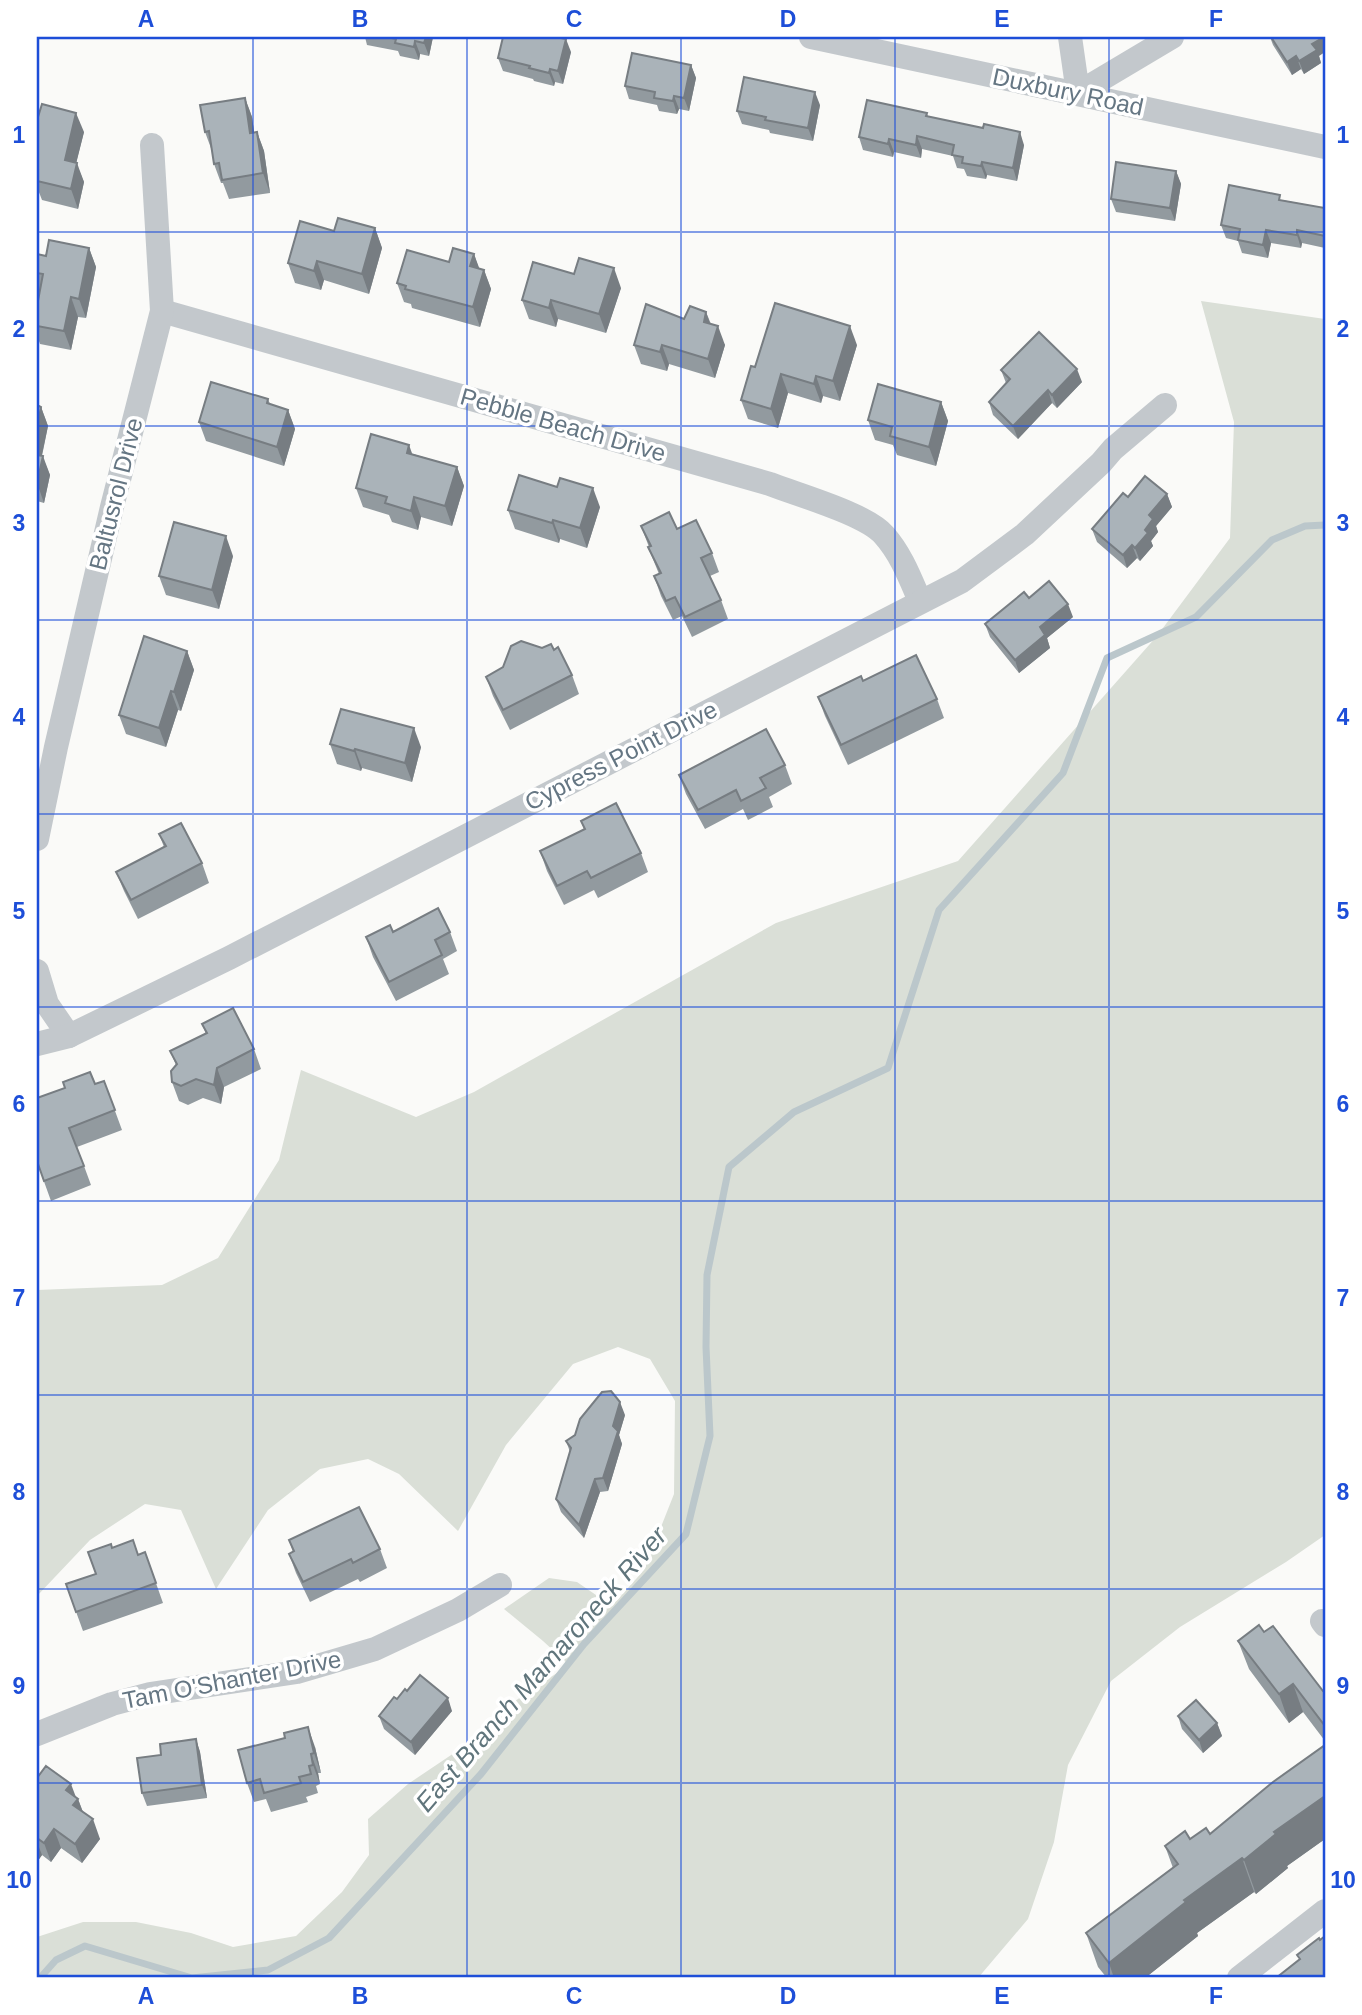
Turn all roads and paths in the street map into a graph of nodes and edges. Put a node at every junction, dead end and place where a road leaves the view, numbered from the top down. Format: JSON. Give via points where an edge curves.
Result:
{"nodes":[{"id":1,"x":811,"y":37,"type":"edge"},
{"id":2,"x":1070,"y":37,"type":"edge"},
{"id":3,"x":1172,"y":37,"type":"edge"},
{"id":4,"x":1078,"y":93,"type":"junction"},
{"id":5,"x":152,"y":145,"type":"dead end"},
{"id":6,"x":1325,"y":147,"type":"edge"},
{"id":7,"x":162,"y":311,"type":"junction"},
{"id":8,"x":1165,"y":405,"type":"dead end"},
{"id":9,"x":920,"y":601,"type":"junction"},
{"id":10,"x":37,"y":839,"type":"edge"},
{"id":11,"x":37,"y":971,"type":"edge"},
{"id":12,"x":69,"y":1036,"type":"junction"},
{"id":13,"x":37,"y":1044,"type":"edge"},
{"id":14,"x":500,"y":1585,"type":"dead end"},
{"id":15,"x":37,"y":1734,"type":"edge"},
{"id":16,"x":1325,"y":1912,"type":"edge"},
{"id":17,"x":1239,"y":1978,"type":"edge"}],
"edges":[{"from":1,"to":4,"type":"street","name":"Duxbury Road"},
{"from":2,"to":4,"type":"street"},
{"from":3,"to":4,"type":"street"},
{"from":4,"to":6,"type":"street","name":"Duxbury Road"},
{"from":5,"to":7,"type":"street","name":"Baltusrol Drive"},
{"from":7,"to":9,"type":"street","name":"Pebble Beach Drive","via":[[794,493],[868,522],[883,533],[905,565]]},
{"from":7,"to":10,"type":"street","name":"Baltusrol Drive"},
{"from":8,"to":9,"type":"street","name":"Cypress Point Drive","via":[[1025,534],[962,581]]},
{"from":9,"to":12,"type":"street","name":"Cypress Point Drive"},
{"from":11,"to":12,"type":"street","via":[[47,1004]]},
{"from":12,"to":13,"type":"street","name":"Cypress Point Drive"},
{"from":14,"to":15,"type":"street","name":"Tam O'Shanter Drive","via":[[375,1649],[297,1672],[150,1694]]},
{"from":16,"to":17,"type":"street"}]}
